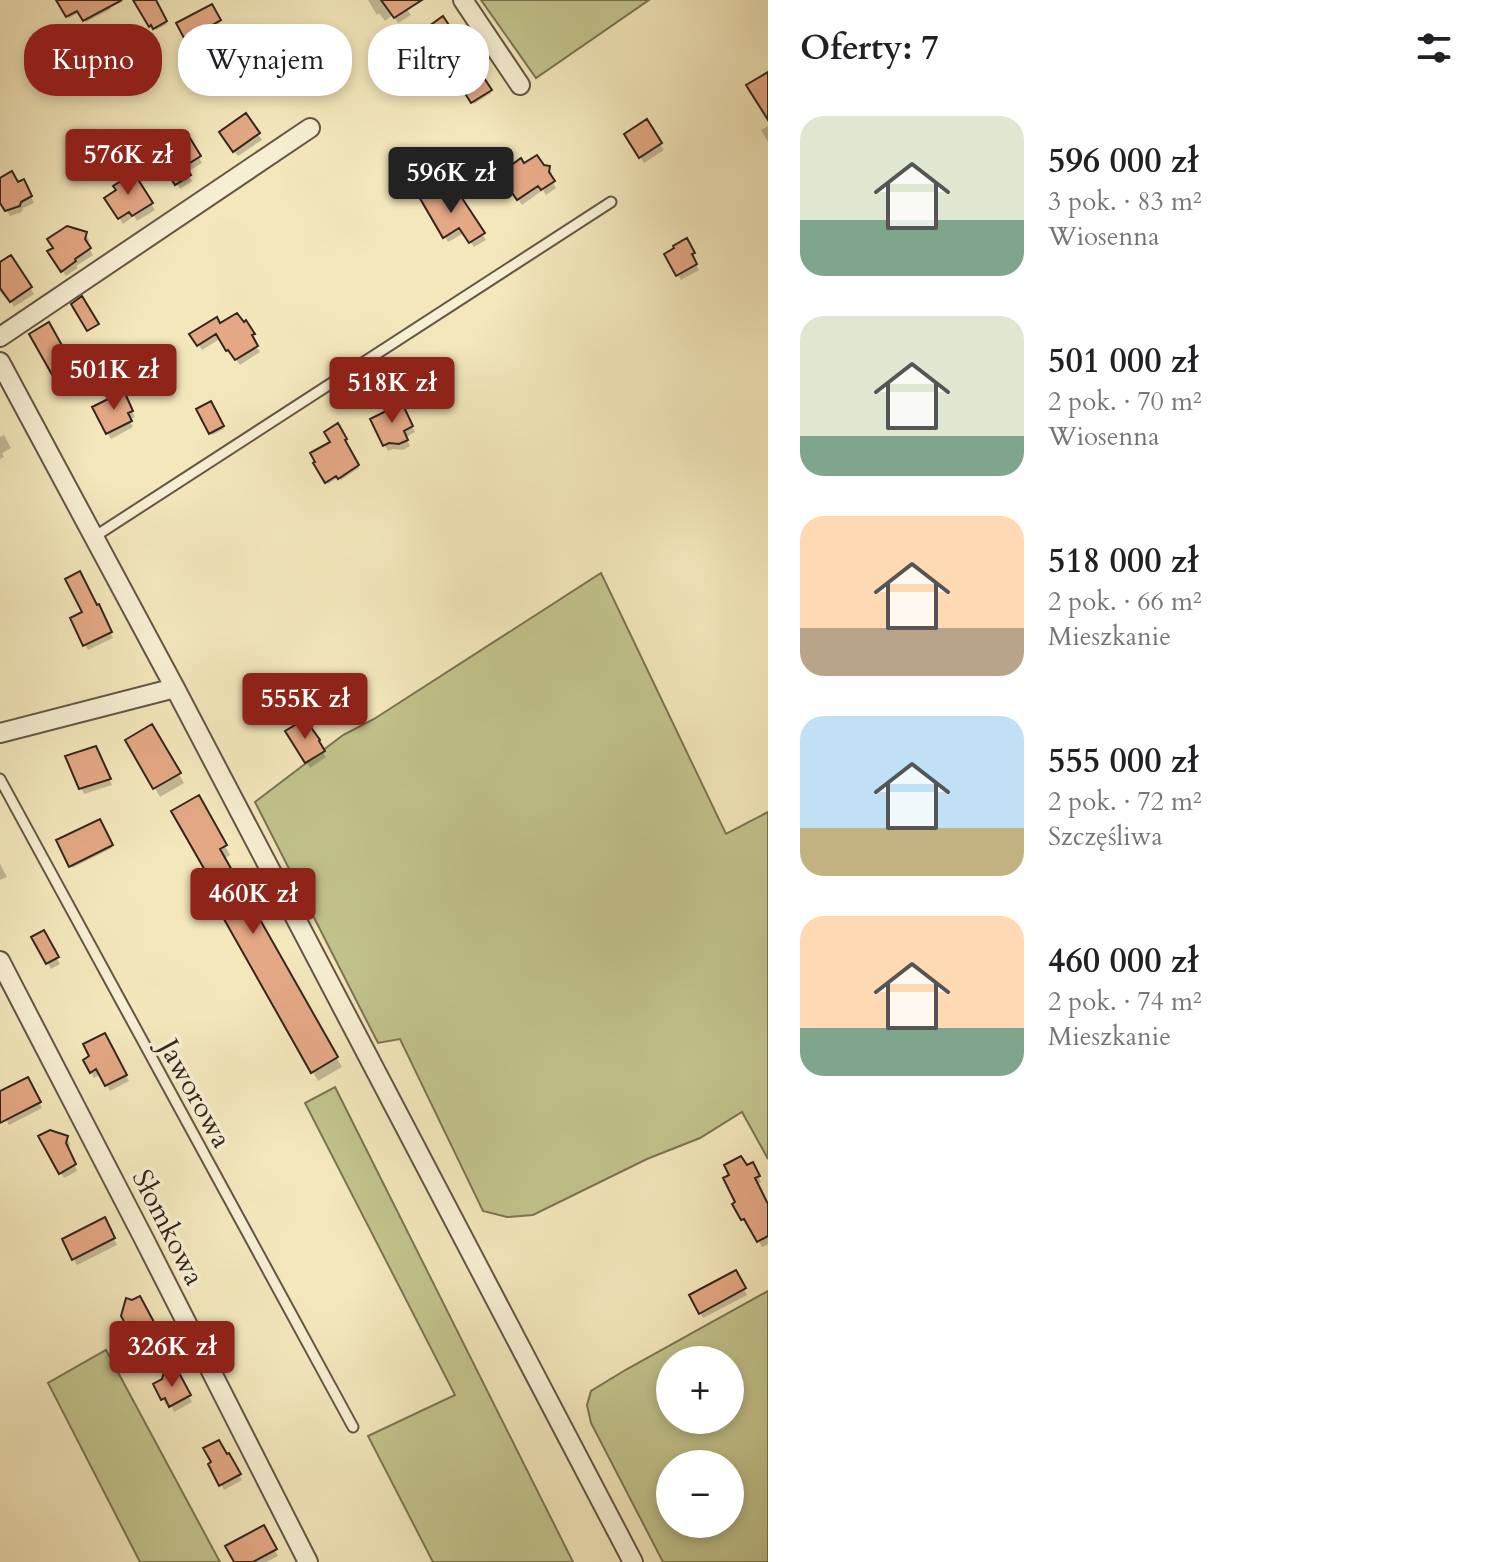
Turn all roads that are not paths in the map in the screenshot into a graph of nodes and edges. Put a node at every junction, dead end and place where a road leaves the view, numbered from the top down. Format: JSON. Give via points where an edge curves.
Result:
{"nodes":[{"id":1,"x":463,"y":0,"type":"edge"},
{"id":2,"x":520,"y":85,"type":"dead end"},
{"id":3,"x":310,"y":128,"type":"dead end"},
{"id":4,"x":611,"y":202,"type":"dead end"},
{"id":5,"x":0,"y":337,"type":"edge"},
{"id":6,"x":0,"y":362,"type":"edge"},
{"id":7,"x":94,"y":537,"type":"junction"},
{"id":8,"x":175,"y":688,"type":"junction"},
{"id":9,"x":0,"y":733,"type":"edge"},
{"id":10,"x":0,"y":779,"type":"edge"},
{"id":11,"x":0,"y":961,"type":"edge"},
{"id":12,"x":353,"y":1427,"type":"dead end"},
{"id":13,"x":308,"y":1562,"type":"edge"},
{"id":14,"x":633,"y":1562,"type":"edge"}],
"edges":[{"from":1,"to":2,"type":"street"},
{"from":3,"to":5,"type":"street"},
{"from":4,"to":7,"type":"lane"},
{"from":6,"to":7,"type":"street"},
{"from":7,"to":8,"type":"street"},
{"from":8,"to":9,"type":"street"},
{"from":8,"to":14,"type":"street"},
{"from":10,"to":12,"type":"lane","name":"Jaworowa"},
{"from":11,"to":13,"type":"street","name":"Słomkowa"}]}
